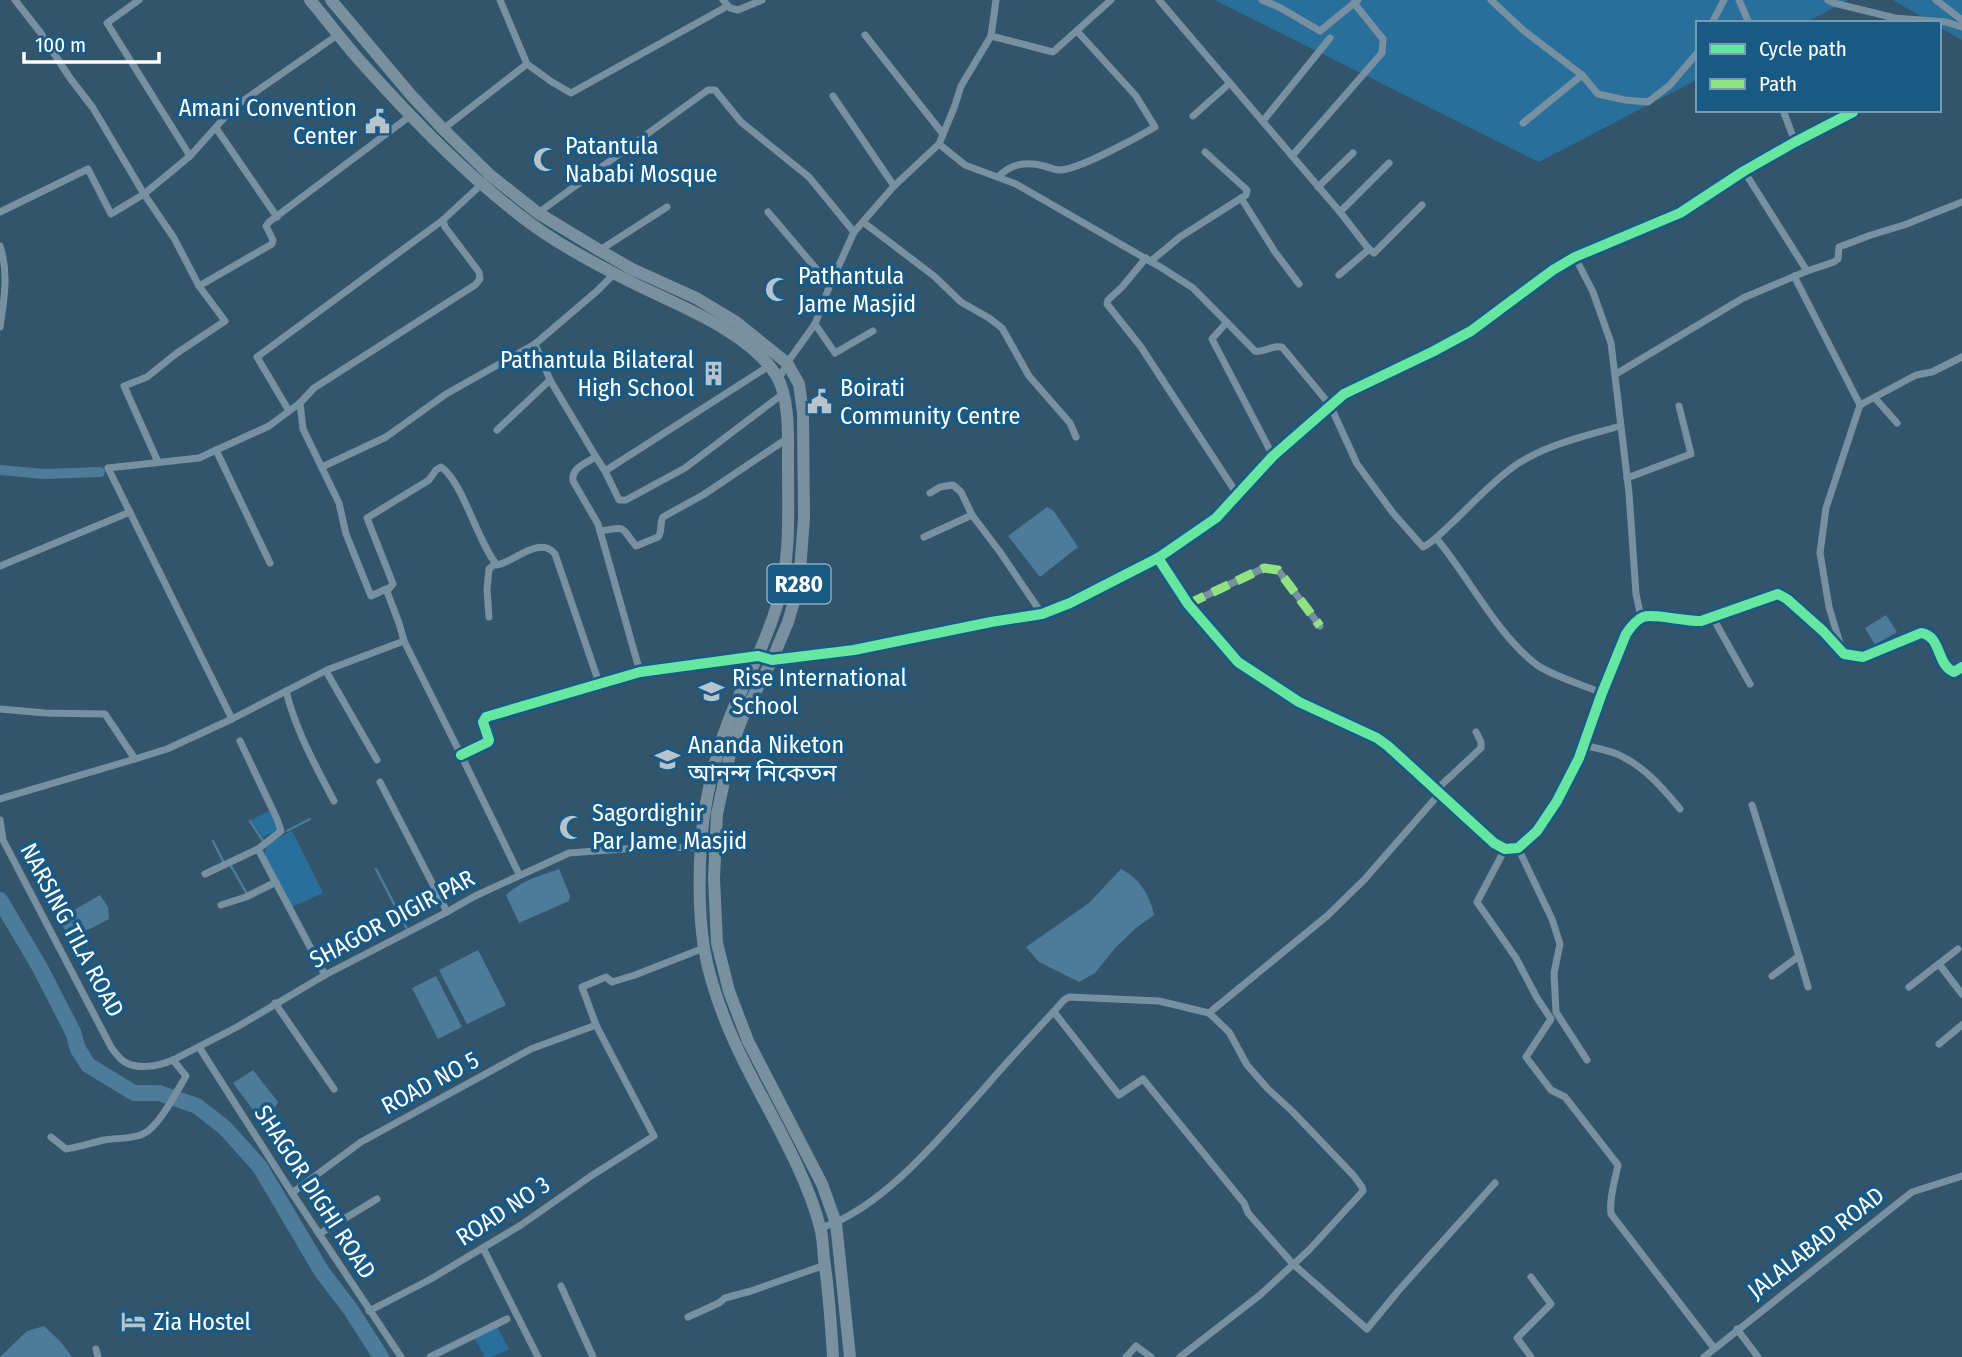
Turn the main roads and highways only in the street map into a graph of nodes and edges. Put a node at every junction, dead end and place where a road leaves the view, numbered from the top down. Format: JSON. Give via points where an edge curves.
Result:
{"nodes":[{"id":1,"x":310,"y":0,"type":"edge"},
{"id":2,"x":334,"y":1,"type":"edge"},
{"id":3,"x":383,"y":62,"type":"junction"},
{"id":4,"x":370,"y":72,"type":"junction"},
{"id":5,"x":486,"y":180,"type":"junction"},
{"id":6,"x":645,"y":282,"type":"junction"},
{"id":7,"x":834,"y":1357,"type":"edge"},
{"id":8,"x":850,"y":1357,"type":"edge"}],
"edges":[{"from":1,"to":4,"type":"main road","number":"R280"},
{"from":2,"to":3,"type":"main road","number":"R280"},
{"from":3,"to":4,"type":"main road"},
{"from":3,"to":5,"type":"main road","number":"R280"},
{"from":4,"to":5,"type":"main road","number":"R280","via":[[410,116]]},
{"from":5,"to":6,"type":"main road","number":"R280"},
{"from":5,"to":6,"type":"main road","number":"R280","via":[[538,229],[615,273]]},
{"from":6,"to":7,"type":"main road","number":"R280","via":[[749,345],[779,379],[783,393],[789,531],[784,575],[768,632],[714,766],[705,807],[701,847],[704,948],[715,993],[821,1228]]},
{"from":6,"to":8,"type":"main road","number":"R280","via":[[696,298],[736,322],[787,363],[799,384],[804,518],[799,584],[788,622],[732,745],[717,814],[717,943],[748,1041],[822,1184],[836,1223]]}]}
